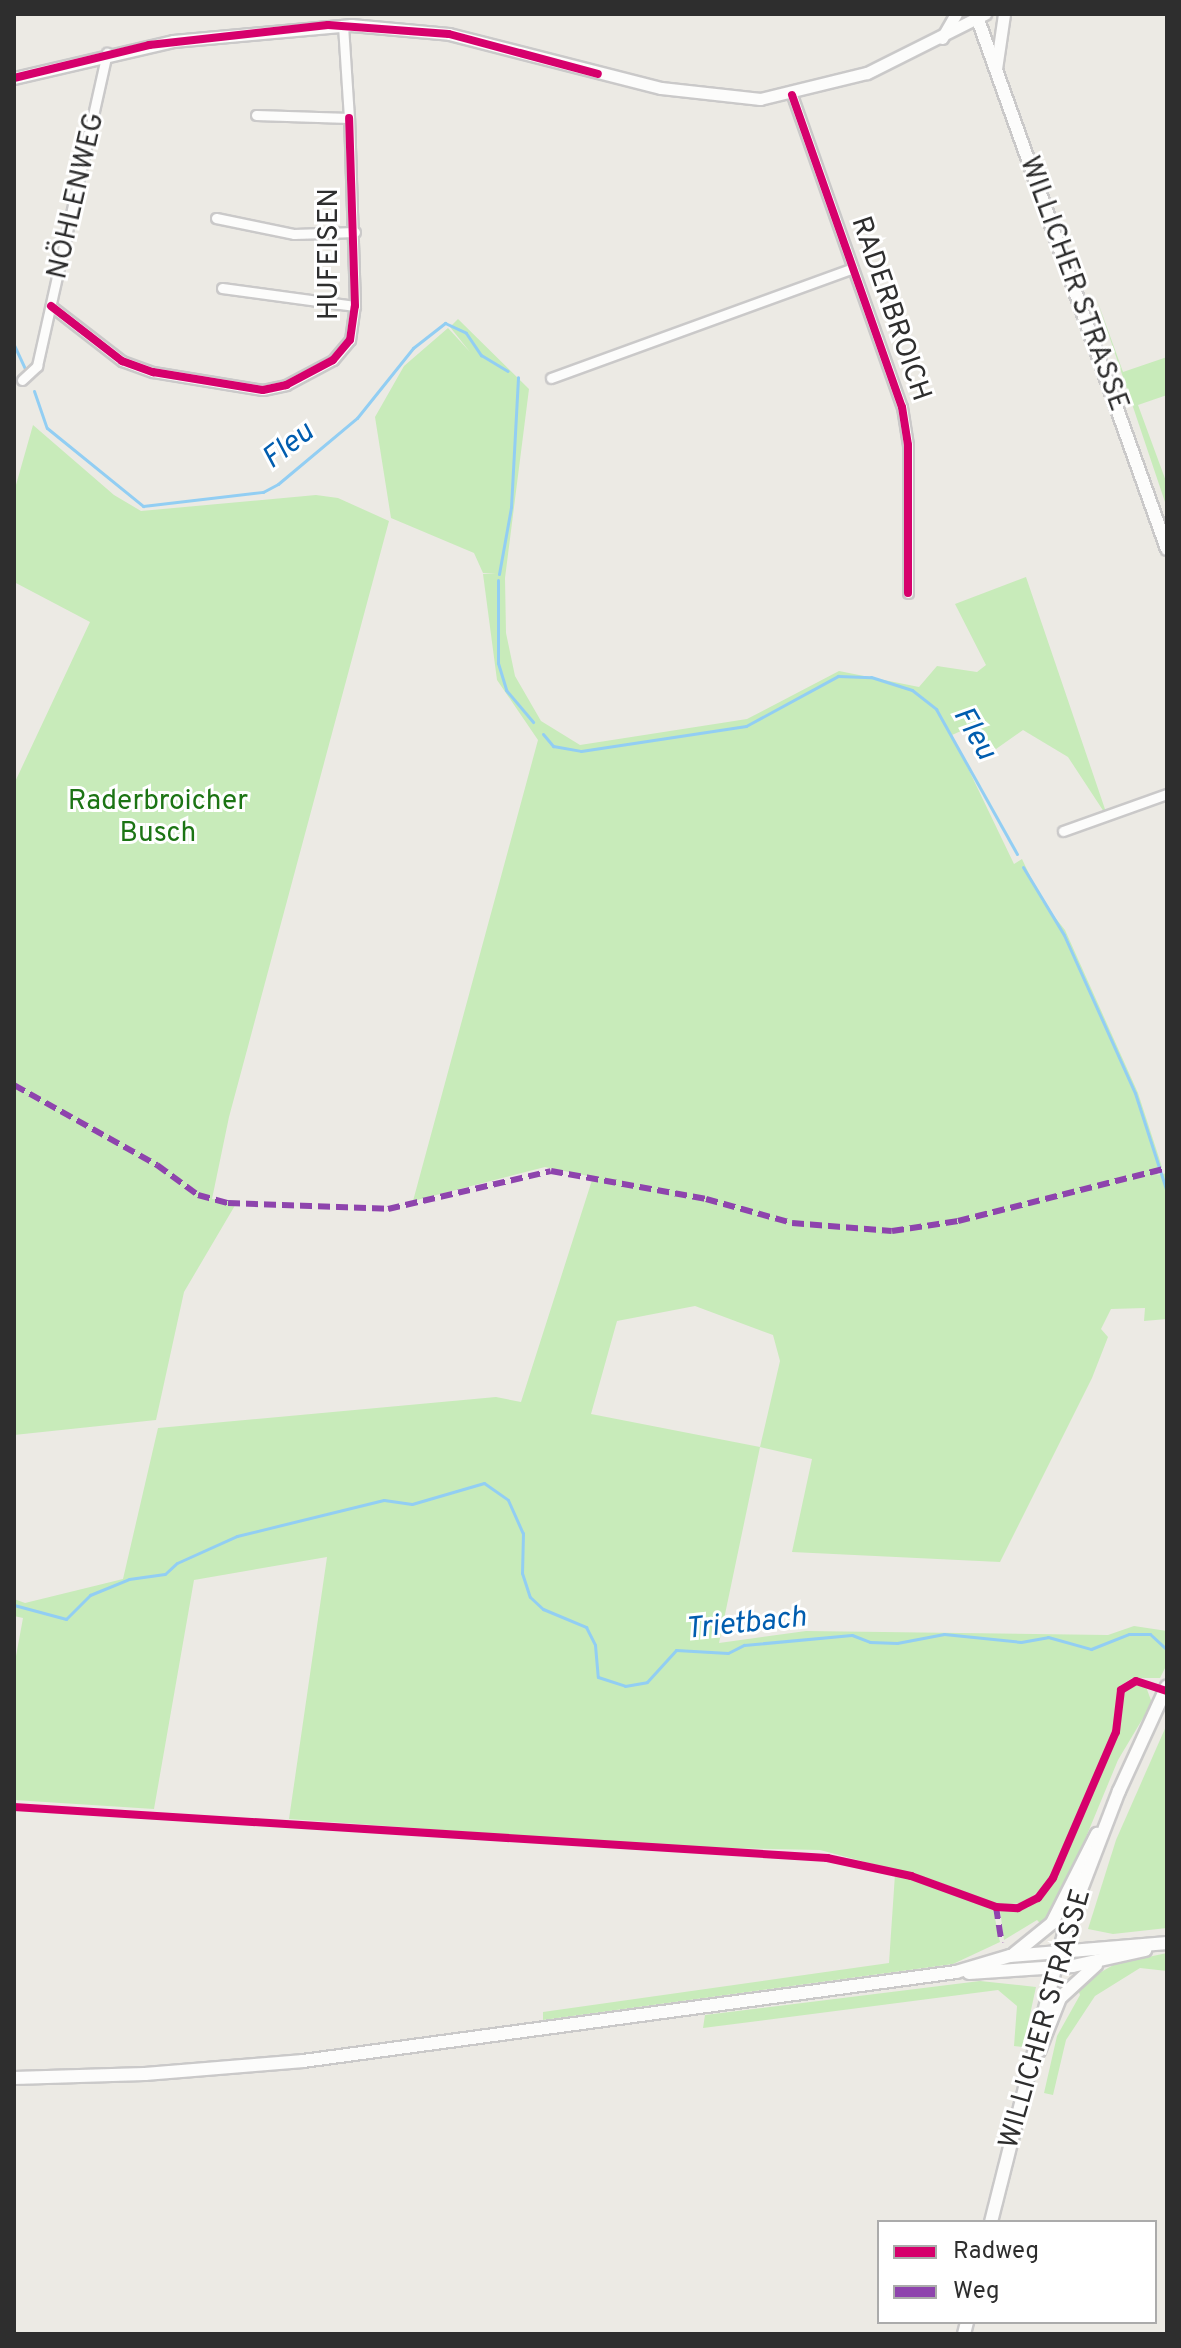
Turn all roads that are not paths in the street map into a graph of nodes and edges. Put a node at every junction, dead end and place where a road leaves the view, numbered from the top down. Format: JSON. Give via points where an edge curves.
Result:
{"nodes":[{"id":1,"x":956,"y":14,"type":"edge"},
{"id":2,"x":1004,"y":14,"type":"edge"},
{"id":3,"x":980,"y":16,"type":"edge"},
{"id":4,"x":343,"y":25,"type":"junction"},
{"id":5,"x":941,"y":39,"type":"junction"},
{"id":6,"x":107,"y":53,"type":"junction"},
{"id":7,"x":996,"y":69,"type":"junction"},
{"id":8,"x":14,"y":78,"type":"edge"},
{"id":9,"x":792,"y":95,"type":"junction"},
{"id":10,"x":256,"y":115,"type":"dead end"},
{"id":11,"x":349,"y":118,"type":"junction"},
{"id":12,"x":216,"y":218,"type":"dead end"},
{"id":13,"x":355,"y":232,"type":"junction"},
{"id":14,"x":853,"y":268,"type":"junction"},
{"id":15,"x":222,"y":288,"type":"dead end"},
{"id":16,"x":51,"y":306,"type":"junction"},
{"id":17,"x":355,"y":306,"type":"junction"},
{"id":18,"x":551,"y":378,"type":"dead end"},
{"id":19,"x":22,"y":380,"type":"dead end"},
{"id":20,"x":1167,"y":549,"type":"edge"},
{"id":21,"x":908,"y":593,"type":"dead end"},
{"id":22,"x":1167,"y":794,"type":"edge"},
{"id":23,"x":1063,"y":831,"type":"dead end"},
{"id":24,"x":1167,"y":1686,"type":"edge"},
{"id":25,"x":1105,"y":1825,"type":"junction"},
{"id":26,"x":1167,"y":1943,"type":"edge"},
{"id":27,"x":1059,"y":1951,"type":"junction"},
{"id":28,"x":1010,"y":1956,"type":"junction"},
{"id":29,"x":1101,"y":1961,"type":"junction"},
{"id":30,"x":1054,"y":1967,"type":"junction"},
{"id":31,"x":956,"y":1972,"type":"junction"},
{"id":32,"x":14,"y":2078,"type":"edge"},
{"id":33,"x":1025,"y":2087,"type":"junction"},
{"id":34,"x":992,"y":2220,"type":"edge"}],
"edges":[{"from":1,"to":5,"type":"street"},
{"from":2,"to":7,"type":"street"},
{"from":3,"to":5,"type":"street"},
{"from":3,"to":7,"type":"main road","name":"WILLICHER STRASSE"},
{"from":4,"to":6,"type":"street","via":[[211,36]]},
{"from":4,"to":9,"type":"street","via":[[478,40],[710,97]]},
{"from":4,"to":11,"type":"street","name":"HUFEISEN"},
{"from":5,"to":9,"type":"street","via":[[878,69]]},
{"from":6,"to":8,"type":"street"},
{"from":6,"to":16,"type":"street","name":"NÖHLENWEG"},
{"from":7,"to":20,"type":"main road","name":"WILLICHER STRASSE"},
{"from":9,"to":14,"type":"street","name":"RADERBROICH"},
{"from":10,"to":11,"type":"street"},
{"from":11,"to":13,"type":"street","name":"HUFEISEN"},
{"from":12,"to":13,"type":"street","via":[[294,234]]},
{"from":13,"to":17,"type":"street","name":"HUFEISEN"},
{"from":14,"to":18,"type":"street","name":"RADERBROICH"},
{"from":14,"to":21,"type":"street","name":"RADERBROICH","via":[[905,421]]},
{"from":15,"to":17,"type":"street"},
{"from":16,"to":17,"type":"street","name":"HUFEISEN","via":[[135,367],[263,390],[286,385],[342,353],[352,336]]},
{"from":16,"to":19,"type":"street","name":"NÖHLENWEG","via":[[37,366]]},
{"from":22,"to":23,"type":"street"},
{"from":24,"to":25,"type":"main road","name":"WILLICHER STRASSE"},
{"from":25,"to":27,"type":"main road","name":"WILLICHER STRASSE"},
{"from":25,"to":28,"type":"main road","via":[[1088,1844],[1052,1923]]},
{"from":26,"to":27,"type":"main road"},
{"from":26,"to":29,"type":"main road"},
{"from":27,"to":28,"type":"main road"},
{"from":27,"to":30,"type":"main road","name":"WILLICHER STRASSE"},
{"from":28,"to":31,"type":"main road"},
{"from":29,"to":30,"type":"main road"},
{"from":29,"to":33,"type":"main road","via":[[1060,1998]]},
{"from":30,"to":31,"type":"main road"},
{"from":30,"to":33,"type":"main road","name":"WILLICHER STRASSE"},
{"from":31,"to":32,"type":"main road","via":[[303,2061]]},
{"from":33,"to":34,"type":"main road","name":"WILLICHER STRASSE"}]}
